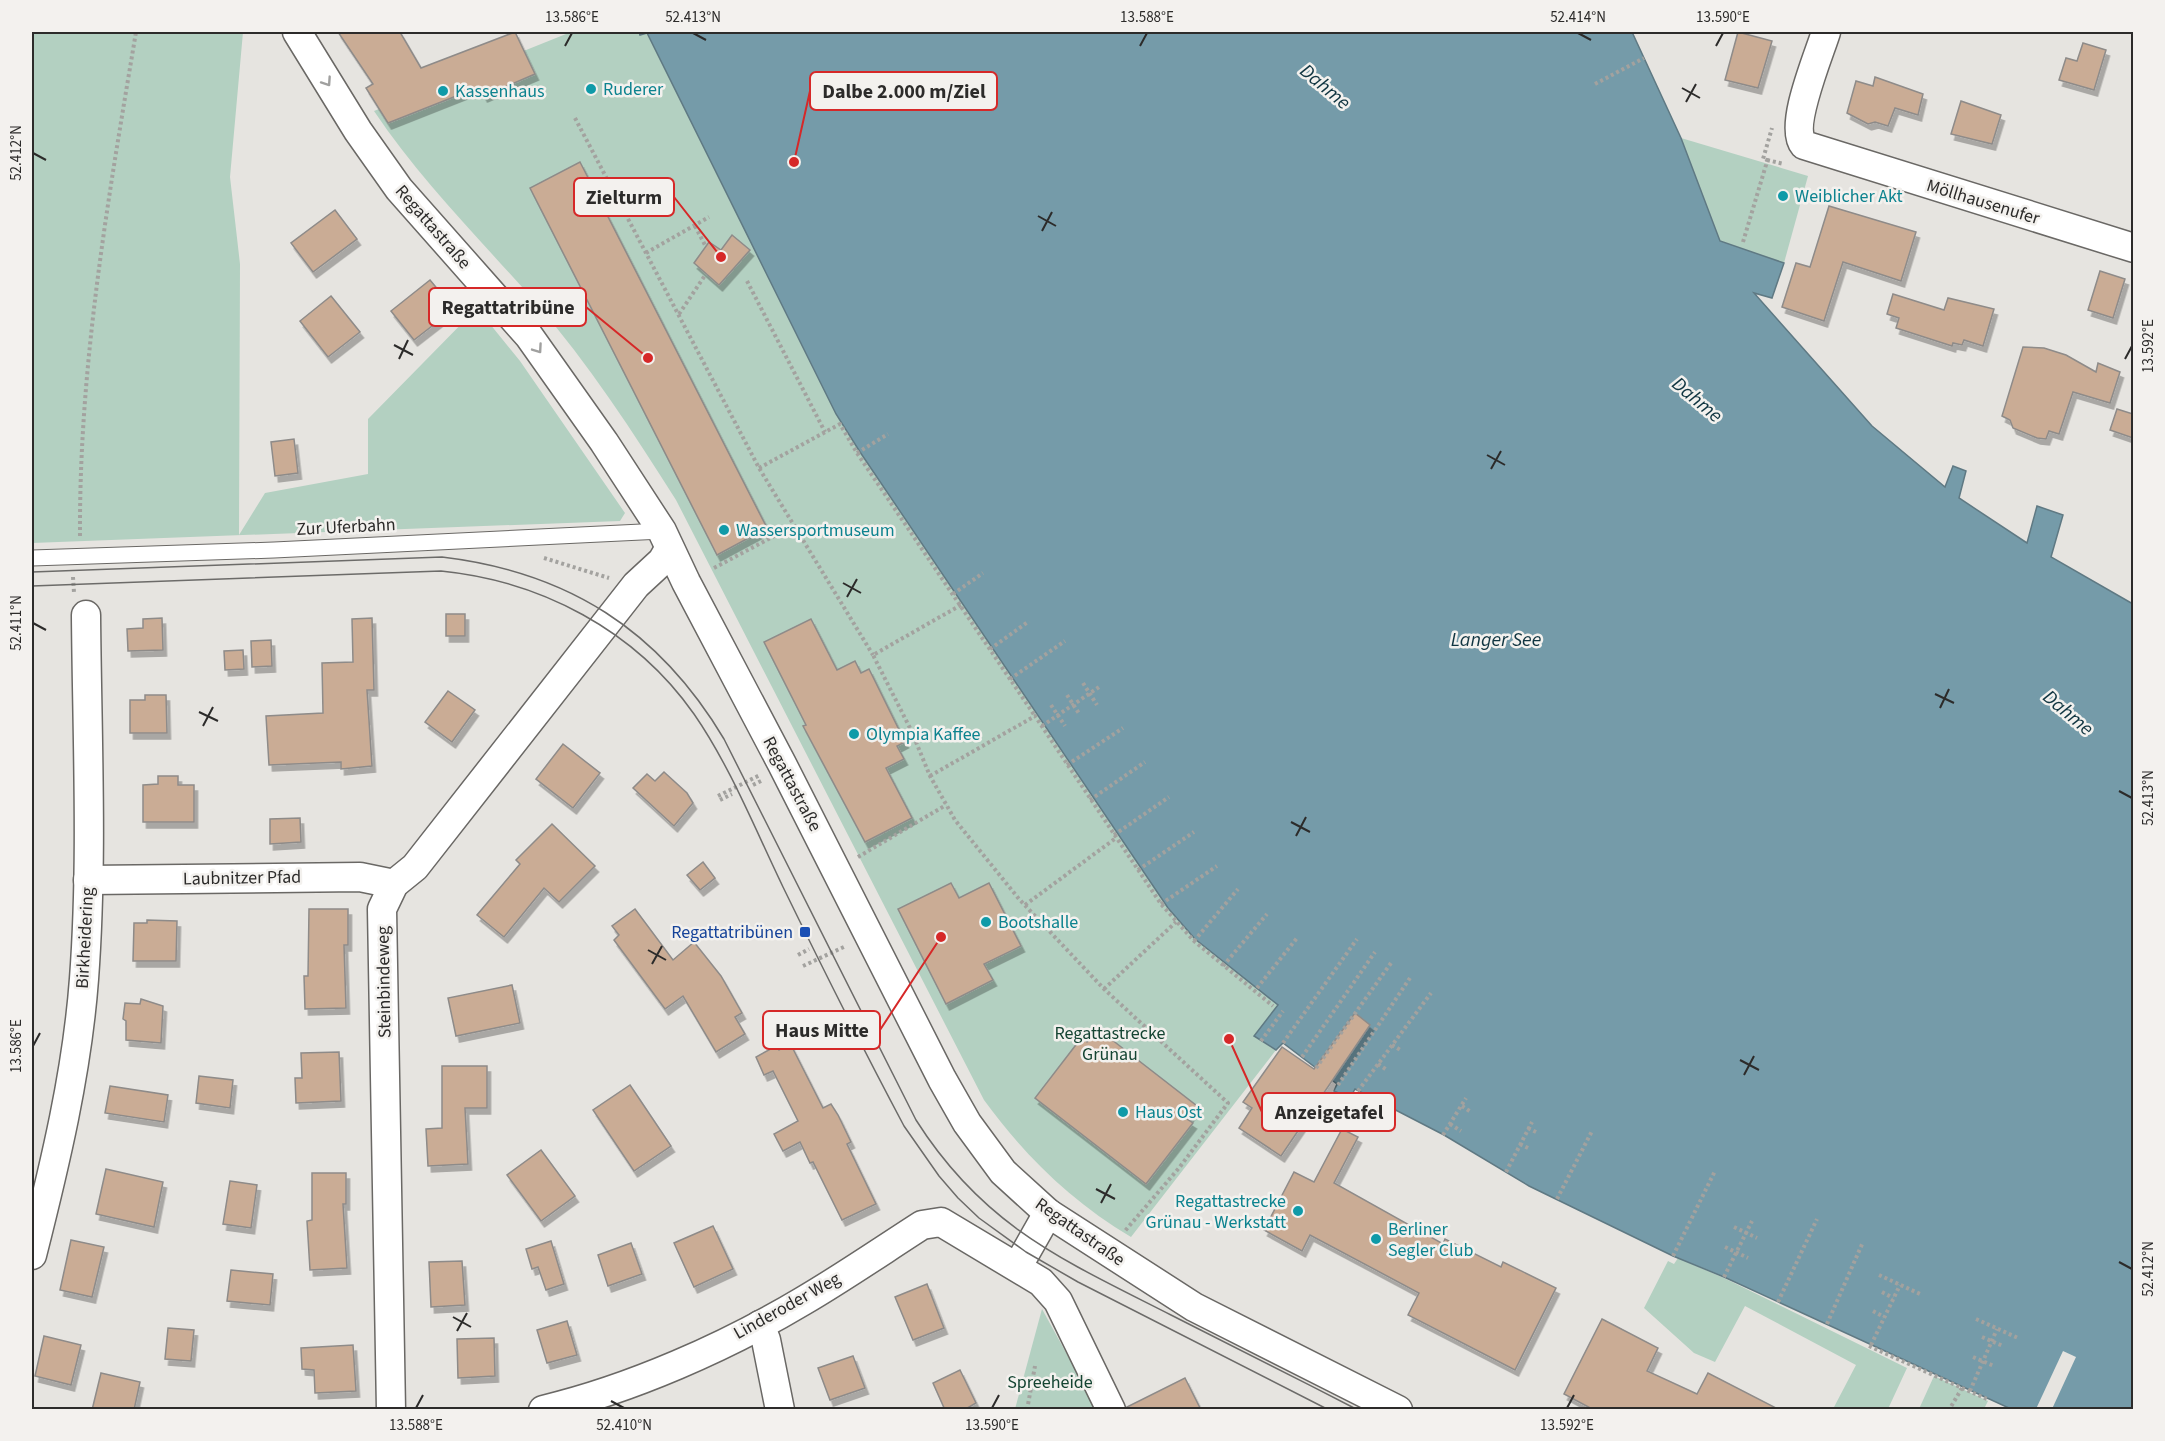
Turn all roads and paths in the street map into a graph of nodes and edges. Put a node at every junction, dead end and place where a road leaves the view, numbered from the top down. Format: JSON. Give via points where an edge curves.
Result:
{"nodes":[{"id":1,"x":136,"y":32,"type":"edge"},
{"id":2,"x":297,"y":32,"type":"edge"},
{"id":3,"x":1826,"y":32,"type":"edge"},
{"id":4,"x":1644,"y":58,"type":"dead end"},
{"id":5,"x":1595,"y":84,"type":"dead end"},
{"id":6,"x":575,"y":118,"type":"dead end"},
{"id":7,"x":1763,"y":159,"type":"dead end"},
{"id":8,"x":709,"y":218,"type":"dead end"},
{"id":9,"x":695,"y":226,"type":"junction"},
{"id":10,"x":1743,"y":242,"type":"dead end"},
{"id":11,"x":706,"y":247,"type":"dead end"},
{"id":12,"x":2133,"y":248,"type":"edge"},
{"id":13,"x":646,"y":253,"type":"junction"},
{"id":14,"x":706,"y":274,"type":"dead end"},
{"id":15,"x":747,"y":281,"type":"dead end"},
{"id":16,"x":679,"y":314,"type":"junction"},
{"id":17,"x":825,"y":432,"type":"junction"},
{"id":18,"x":888,"y":434,"type":"dead end"},
{"id":19,"x":856,"y":453,"type":"junction"},
{"id":20,"x":759,"y":468,"type":"junction"},
{"id":21,"x":793,"y":526,"type":"junction"},
{"id":22,"x":666,"y":540,"type":"junction"},
{"id":23,"x":534,"y":554,"type":"dead end"},
{"id":24,"x":32,"y":558,"type":"edge"},
{"id":25,"x":81,"y":558,"type":"junction"},
{"id":26,"x":714,"y":568,"type":"dead end"},
{"id":27,"x":983,"y":573,"type":"dead end"},
{"id":28,"x":636,"y":585,"type":"junction"},
{"id":29,"x":953,"y":594,"type":"junction"},
{"id":30,"x":961,"y":605,"type":"junction"},
{"id":31,"x":86,"y":615,"type":"dead end"},
{"id":32,"x":1029,"y":621,"type":"dead end"},
{"id":33,"x":1065,"y":641,"type":"dead end"},
{"id":34,"x":990,"y":649,"type":"junction"},
{"id":35,"x":873,"y":656,"type":"junction"},
{"id":36,"x":1010,"y":679,"type":"junction"},
{"id":37,"x":1083,"y":683,"type":"dead end"},
{"id":38,"x":1099,"y":687,"type":"dead end"},
{"id":39,"x":1089,"y":694,"type":"junction"},
{"id":40,"x":1066,"y":695,"type":"dead end"},
{"id":41,"x":1073,"y":704,"type":"junction"},
{"id":42,"x":1051,"y":705,"type":"dead end"},
{"id":43,"x":1097,"y":705,"type":"dead end"},
{"id":44,"x":1080,"y":715,"type":"dead end"},
{"id":45,"x":1035,"y":716,"type":"junction"},
{"id":46,"x":1058,"y":716,"type":"junction"},
{"id":47,"x":1042,"y":726,"type":"junction"},
{"id":48,"x":1065,"y":726,"type":"dead end"},
{"id":49,"x":1123,"y":729,"type":"dead end"},
{"id":50,"x":1146,"y":762,"type":"dead end"},
{"id":51,"x":782,"y":764,"type":"junction"},
{"id":52,"x":1067,"y":765,"type":"junction"},
{"id":53,"x":930,"y":776,"type":"junction"},
{"id":54,"x":732,"y":794,"type":"dead end"},
{"id":55,"x":1169,"y":797,"type":"dead end"},
{"id":56,"x":1090,"y":800,"type":"junction"},
{"id":57,"x":946,"y":805,"type":"junction"},
{"id":58,"x":1194,"y":832,"type":"dead end"},
{"id":59,"x":1115,"y":836,"type":"junction"},
{"id":60,"x":1217,"y":866,"type":"dead end"},
{"id":61,"x":836,"y":868,"type":"junction"},
{"id":62,"x":1137,"y":870,"type":"junction"},
{"id":63,"x":88,"y":880,"type":"junction"},
{"id":64,"x":394,"y":884,"type":"junction"},
{"id":65,"x":1238,"y":889,"type":"dead end"},
{"id":66,"x":1161,"y":904,"type":"junction"},
{"id":67,"x":1025,"y":905,"type":"junction"},
{"id":68,"x":1267,"y":914,"type":"dead end"},
{"id":69,"x":1176,"y":922,"type":"junction"},
{"id":70,"x":871,"y":935,"type":"junction"},
{"id":71,"x":1297,"y":938,"type":"dead end"},
{"id":72,"x":1357,"y":939,"type":"dead end"},
{"id":73,"x":1194,"y":940,"type":"junction"},
{"id":74,"x":809,"y":949,"type":"dead end"},
{"id":75,"x":1375,"y":952,"type":"dead end"},
{"id":76,"x":798,"y":955,"type":"dead end"},
{"id":77,"x":1392,"y":963,"type":"dead end"},
{"id":78,"x":803,"y":966,"type":"dead end"},
{"id":79,"x":1223,"y":966,"type":"junction"},
{"id":80,"x":1410,"y":978,"type":"dead end"},
{"id":81,"x":1257,"y":988,"type":"dead end"},
{"id":82,"x":1104,"y":989,"type":"junction"},
{"id":83,"x":1431,"y":993,"type":"dead end"},
{"id":84,"x":1273,"y":1006,"type":"dead end"},
{"id":85,"x":1282,"y":1011,"type":"dead end"},
{"id":86,"x":1261,"y":1041,"type":"dead end"},
{"id":87,"x":1283,"y":1043,"type":"dead end"},
{"id":88,"x":1392,"y":1045,"type":"junction"},
{"id":89,"x":1402,"y":1051,"type":"dead end"},
{"id":90,"x":1302,"y":1057,"type":"dead end"},
{"id":91,"x":1378,"y":1064,"type":"junction"},
{"id":92,"x":1316,"y":1068,"type":"dead end"},
{"id":93,"x":1387,"y":1070,"type":"dead end"},
{"id":94,"x":1338,"y":1084,"type":"dead end"},
{"id":95,"x":1358,"y":1091,"type":"dead end"},
{"id":96,"x":1467,"y":1098,"type":"dead end"},
{"id":97,"x":1462,"y":1106,"type":"junction"},
{"id":98,"x":1471,"y":1112,"type":"dead end"},
{"id":99,"x":1532,"y":1122,"type":"dead end"},
{"id":100,"x":1450,"y":1124,"type":"junction"},
{"id":101,"x":1528,"y":1128,"type":"junction"},
{"id":102,"x":1461,"y":1131,"type":"dead end"},
{"id":103,"x":1592,"y":1131,"type":"dead end"},
{"id":104,"x":1538,"y":1133,"type":"dead end"},
{"id":105,"x":1443,"y":1135,"type":"dead end"},
{"id":106,"x":1520,"y":1144,"type":"junction"},
{"id":107,"x":1530,"y":1149,"type":"dead end"},
{"id":108,"x":1715,"y":1171,"type":"dead end"},
{"id":109,"x":1506,"y":1172,"type":"dead end"},
{"id":110,"x":1557,"y":1199,"type":"dead end"},
{"id":111,"x":1048,"y":1213,"type":"junction"},
{"id":112,"x":1817,"y":1219,"type":"dead end"},
{"id":113,"x":1752,"y":1221,"type":"dead end"},
{"id":114,"x":1734,"y":1227,"type":"dead end"},
{"id":115,"x":1124,"y":1232,"type":"dead end"},
{"id":116,"x":1746,"y":1232,"type":"junction"},
{"id":117,"x":1757,"y":1238,"type":"dead end"},
{"id":118,"x":1863,"y":1242,"type":"dead end"},
{"id":119,"x":1725,"y":1247,"type":"dead end"},
{"id":120,"x":1736,"y":1252,"type":"junction"},
{"id":121,"x":32,"y":1255,"type":"edge"},
{"id":122,"x":1673,"y":1256,"type":"dead end"},
{"id":123,"x":1748,"y":1258,"type":"dead end"},
{"id":124,"x":1018,"y":1266,"type":"junction"},
{"id":125,"x":1879,"y":1275,"type":"dead end"},
{"id":126,"x":1724,"y":1277,"type":"dead end"},
{"id":127,"x":1900,"y":1285,"type":"junction"},
{"id":128,"x":1882,"y":1292,"type":"dead end"},
{"id":129,"x":1920,"y":1294,"type":"dead end"},
{"id":130,"x":1893,"y":1298,"type":"junction"},
{"id":131,"x":1778,"y":1302,"type":"dead end"},
{"id":132,"x":1873,"y":1311,"type":"dead end"},
{"id":133,"x":1884,"y":1317,"type":"junction"},
{"id":134,"x":1976,"y":1319,"type":"dead end"},
{"id":135,"x":1827,"y":1324,"type":"dead end"},
{"id":136,"x":760,"y":1325,"type":"junction"},
{"id":137,"x":1997,"y":1329,"type":"junction"},
{"id":138,"x":1982,"y":1337,"type":"dead end"},
{"id":139,"x":2018,"y":1338,"type":"dead end"},
{"id":140,"x":1992,"y":1341,"type":"junction"},
{"id":141,"x":2003,"y":1346,"type":"dead end"},
{"id":142,"x":1973,"y":1357,"type":"dead end"},
{"id":143,"x":1983,"y":1361,"type":"junction"},
{"id":144,"x":1035,"y":1366,"type":"dead end"},
{"id":145,"x":1994,"y":1366,"type":"dead end"},
{"id":146,"x":1962,"y":1388,"type":"junction"},
{"id":147,"x":1970,"y":1391,"type":"dead end"},
{"id":148,"x":1988,"y":1399,"type":"dead end"},
{"id":149,"x":390,"y":1410,"type":"edge"},
{"id":150,"x":543,"y":1410,"type":"edge"},
{"id":151,"x":780,"y":1410,"type":"edge"},
{"id":152,"x":1027,"y":1410,"type":"edge"},
{"id":153,"x":1112,"y":1410,"type":"edge"},
{"id":154,"x":1398,"y":1410,"type":"edge"},
{"id":155,"x":1949,"y":1410,"type":"edge"}],
"edges":[{"from":1,"to":25,"type":"path","via":[[110,187],[87,366],[80,466]]},
{"from":2,"to":22,"type":"street","name":"Regattastraße","one_way":true,"via":[[399,189],[529,336],[604,442]]},
{"from":3,"to":12,"type":"street","name":"Möllhausenufer","via":[[1798,121],[1800,141],[1824,153]]},
{"from":4,"to":5,"type":"path"},
{"from":6,"to":13,"type":"path"},
{"from":7,"to":10,"type":"path","via":[[1767,160],[1766,165]]},
{"from":8,"to":9,"type":"path"},
{"from":9,"to":11,"type":"path"},
{"from":9,"to":13,"type":"path"},
{"from":13,"to":16,"type":"path"},
{"from":14,"to":16,"type":"path"},
{"from":15,"to":17,"type":"path"},
{"from":16,"to":20,"type":"path"},
{"from":17,"to":19,"type":"path","via":[[840,424]]},
{"from":17,"to":20,"type":"path"},
{"from":18,"to":19,"type":"path"},
{"from":19,"to":29,"type":"path"},
{"from":20,"to":21,"type":"path"},
{"from":21,"to":26,"type":"path"},
{"from":21,"to":35,"type":"path"},
{"from":22,"to":25,"type":"lane","name":"Zur Uferbahn"},
{"from":22,"to":28,"type":"street","name":"Steinbindeweg","via":[[662,561]]},
{"from":22,"to":51,"type":"street","name":"Regattastraße"},
{"from":23,"to":28,"type":"path"},
{"from":24,"to":25,"type":"lane","name":"Zur Uferbahn"},
{"from":27,"to":29,"type":"path"},
{"from":28,"to":64,"type":"street","name":"Steinbindeweg","via":[[416,867]]},
{"from":29,"to":30,"type":"path"},
{"from":30,"to":34,"type":"path"},
{"from":30,"to":35,"type":"path"},
{"from":31,"to":63,"type":"street","name":"Birkheidering"},
{"from":32,"to":34,"type":"path"},
{"from":33,"to":36,"type":"path"},
{"from":34,"to":36,"type":"path"},
{"from":35,"to":53,"type":"path"},
{"from":36,"to":45,"type":"path"},
{"from":37,"to":39,"type":"path"},
{"from":38,"to":39,"type":"path"},
{"from":39,"to":41,"type":"path"},
{"from":39,"to":43,"type":"path"},
{"from":40,"to":41,"type":"path"},
{"from":41,"to":44,"type":"path"},
{"from":41,"to":46,"type":"path"},
{"from":42,"to":46,"type":"path"},
{"from":45,"to":47,"type":"path"},
{"from":45,"to":53,"type":"path"},
{"from":46,"to":47,"type":"path"},
{"from":46,"to":48,"type":"path"},
{"from":47,"to":52,"type":"path"},
{"from":49,"to":52,"type":"path"},
{"from":50,"to":56,"type":"path"},
{"from":51,"to":54,"type":"path","via":[[719,798]]},
{"from":51,"to":61,"type":"street","name":"Regattastraße"},
{"from":52,"to":56,"type":"path"},
{"from":53,"to":57,"type":"path"},
{"from":55,"to":59,"type":"path"},
{"from":56,"to":59,"type":"path"},
{"from":57,"to":61,"type":"path"},
{"from":57,"to":67,"type":"path"},
{"from":58,"to":62,"type":"path"},
{"from":59,"to":62,"type":"path"},
{"from":59,"to":67,"type":"path"},
{"from":60,"to":66,"type":"path"},
{"from":61,"to":70,"type":"street","name":"Regattastraße"},
{"from":62,"to":66,"type":"path"},
{"from":63,"to":64,"type":"street","name":"Laubnitzer Pfad","via":[[360,876]]},
{"from":63,"to":121,"type":"street","name":"Birkheidering","via":[[84,979],[75,1063]]},
{"from":64,"to":149,"type":"street","name":"Steinbindeweg","via":[[382,909]]},
{"from":65,"to":73,"type":"path"},
{"from":66,"to":69,"type":"path"},
{"from":67,"to":82,"type":"path"},
{"from":68,"to":79,"type":"path"},
{"from":69,"to":73,"type":"path"},
{"from":69,"to":82,"type":"path"},
{"from":70,"to":78,"type":"path"},
{"from":70,"to":111,"type":"street","name":"Regattastraße","via":[[968,1123],[1004,1172]]},
{"from":71,"to":81,"type":"path"},
{"from":72,"to":87,"type":"path"},
{"from":73,"to":79,"type":"path"},
{"from":74,"to":76,"type":"path"},
{"from":75,"to":90,"type":"path"},
{"from":77,"to":92,"type":"path"},
{"from":79,"to":84,"type":"path"},
{"from":80,"to":94,"type":"path"},
{"from":82,"to":115,"type":"path","via":[[1228,1103]]},
{"from":83,"to":88,"type":"path"},
{"from":85,"to":86,"type":"path"},
{"from":88,"to":89,"type":"path"},
{"from":88,"to":91,"type":"path"},
{"from":91,"to":93,"type":"path"},
{"from":91,"to":95,"type":"path"},
{"from":96,"to":97,"type":"path"},
{"from":97,"to":98,"type":"path"},
{"from":97,"to":100,"type":"path"},
{"from":99,"to":101,"type":"path"},
{"from":100,"to":102,"type":"path"},
{"from":100,"to":105,"type":"path"},
{"from":101,"to":104,"type":"path"},
{"from":101,"to":106,"type":"path"},
{"from":103,"to":110,"type":"path"},
{"from":106,"to":107,"type":"path"},
{"from":106,"to":109,"type":"path"},
{"from":108,"to":122,"type":"path"},
{"from":111,"to":124,"type":"street"},
{"from":111,"to":154,"type":"street","name":"Regattastraße","via":[[1194,1307]]},
{"from":112,"to":131,"type":"path"},
{"from":113,"to":116,"type":"path"},
{"from":114,"to":116,"type":"path"},
{"from":116,"to":117,"type":"path"},
{"from":116,"to":120,"type":"path"},
{"from":118,"to":135,"type":"path"},
{"from":119,"to":120,"type":"path"},
{"from":120,"to":123,"type":"path"},
{"from":120,"to":126,"type":"path"},
{"from":124,"to":136,"type":"street","name":"Linderoder Weg","via":[[941,1222],[922,1225]]},
{"from":124,"to":153,"type":"street","name":"Linderoder Weg","via":[[1041,1282],[1058,1301]]},
{"from":125,"to":127,"type":"path"},
{"from":127,"to":129,"type":"path"},
{"from":127,"to":130,"type":"path"},
{"from":128,"to":130,"type":"path"},
{"from":130,"to":133,"type":"path"},
{"from":132,"to":133,"type":"path"},
{"from":133,"to":146,"type":"path","via":[[1870,1345]]},
{"from":134,"to":137,"type":"path"},
{"from":136,"to":150,"type":"street","name":"Linderoder Weg","via":[[655,1373]]},
{"from":136,"to":151,"type":"street"},
{"from":137,"to":139,"type":"path"},
{"from":137,"to":140,"type":"path"},
{"from":138,"to":140,"type":"path"},
{"from":140,"to":141,"type":"path"},
{"from":140,"to":143,"type":"path"},
{"from":142,"to":143,"type":"path"},
{"from":143,"to":145,"type":"path"},
{"from":143,"to":147,"type":"path"},
{"from":144,"to":152,"type":"path"},
{"from":146,"to":148,"type":"path"},
{"from":146,"to":155,"type":"path"}]}
